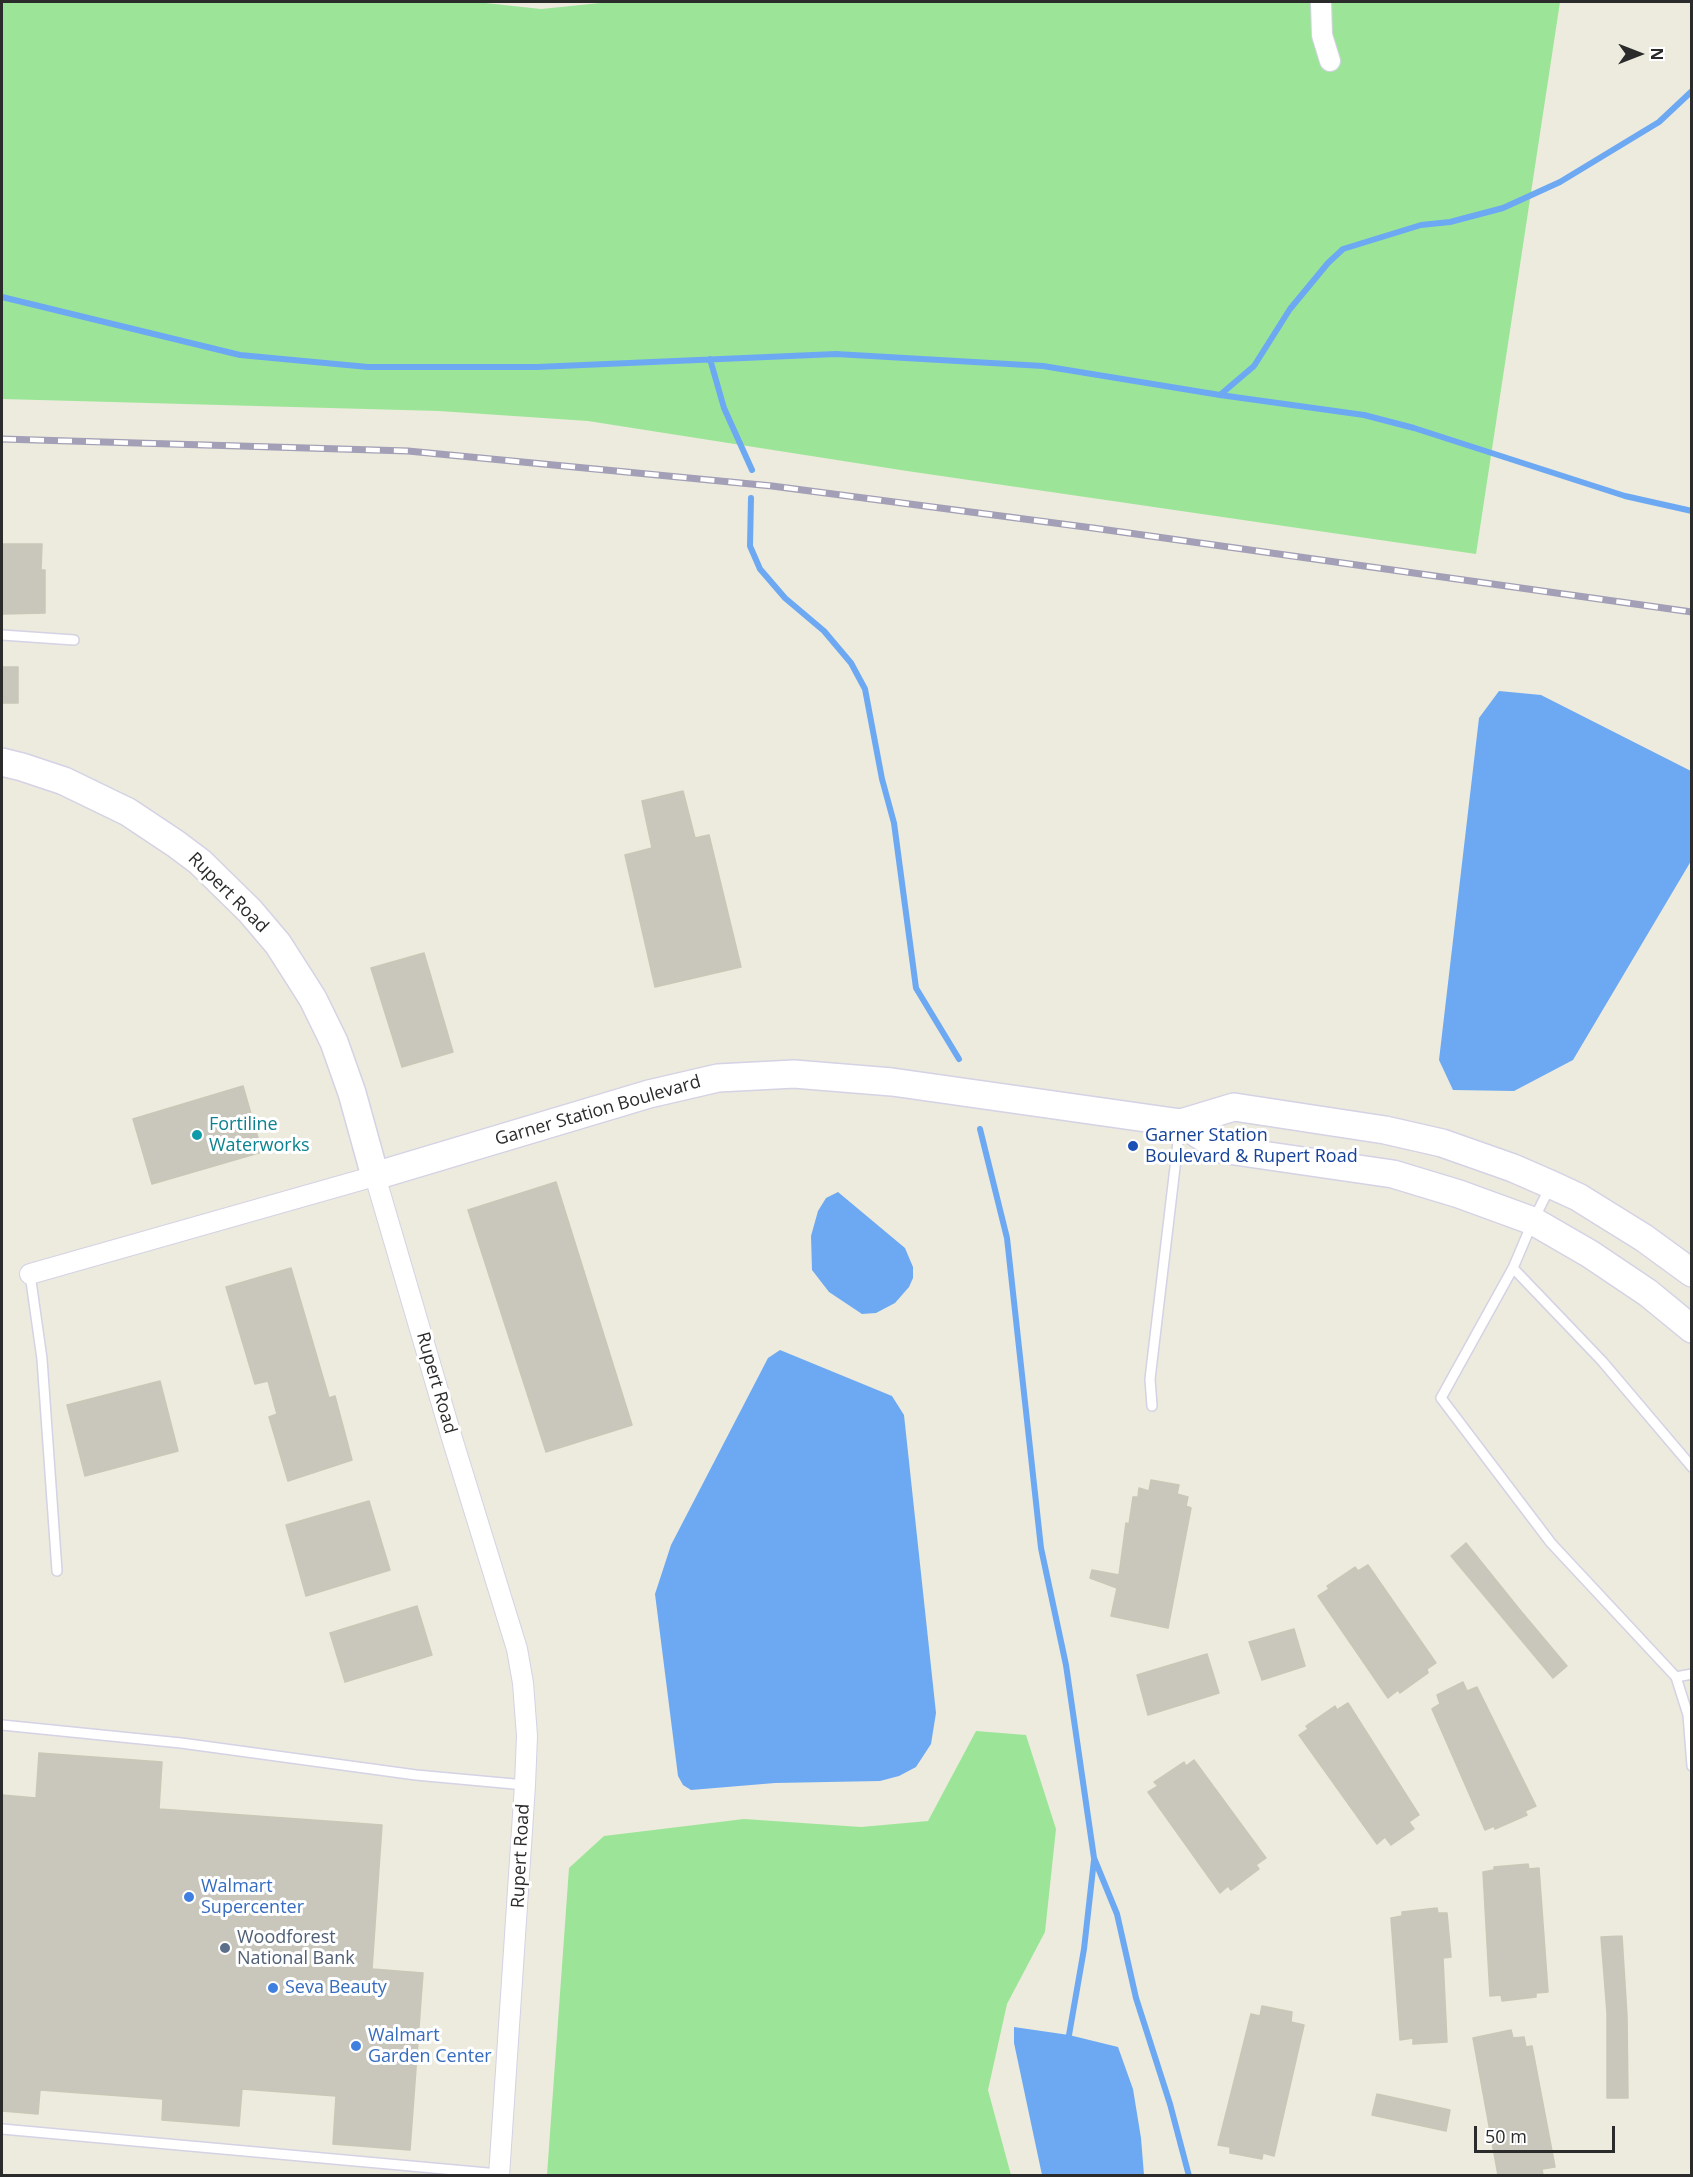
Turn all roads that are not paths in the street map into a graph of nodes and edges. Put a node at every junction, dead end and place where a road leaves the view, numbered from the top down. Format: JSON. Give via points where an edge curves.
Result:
{"nodes":[{"id":1,"x":1321,"y":2,"type":"edge"},
{"id":2,"x":1330,"y":61,"type":"dead end"},
{"id":3,"x":2,"y":635,"type":"edge"},
{"id":4,"x":74,"y":640,"type":"dead end"},
{"id":5,"x":2,"y":762,"type":"edge"},
{"id":6,"x":1181,"y":1123,"type":"junction"},
{"id":7,"x":375,"y":1176,"type":"junction"},
{"id":8,"x":1552,"y":1185,"type":"junction"},
{"id":9,"x":1533,"y":1221,"type":"junction"},
{"id":10,"x":1514,"y":1268,"type":"junction"},
{"id":11,"x":1692,"y":1273,"type":"edge"},
{"id":12,"x":30,"y":1274,"type":"joint"},
{"id":13,"x":1692,"y":1329,"type":"edge"},
{"id":14,"x":1152,"y":1407,"type":"dead end"},
{"id":15,"x":1692,"y":1467,"type":"edge"},
{"id":16,"x":57,"y":1571,"type":"dead end"},
{"id":17,"x":1692,"y":1674,"type":"edge"},
{"id":18,"x":1676,"y":1677,"type":"junction"},
{"id":19,"x":2,"y":1725,"type":"edge"},
{"id":20,"x":1692,"y":1766,"type":"edge"},
{"id":21,"x":525,"y":1785,"type":"junction"},
{"id":22,"x":2,"y":2129,"type":"edge"},
{"id":23,"x":499,"y":2175,"type":"edge"}],
"edges":[{"from":1,"to":2,"type":"street","via":[[1322,35]]},
{"from":3,"to":4,"type":"lane"},
{"from":5,"to":7,"type":"street","name":"Rupert Road","via":[[64,781],[128,812],[200,862],[250,910],[301,980],[334,1042]]},
{"from":6,"to":7,"type":"street","name":"Garner Station Boulevard","via":[[892,1082],[794,1074],[718,1078],[649,1094]]},
{"from":6,"to":8,"type":"street","name":"Garner Station Boulevard","via":[[1234,1107],[1385,1130],[1442,1143]]},
{"from":6,"to":9,"type":"street","name":"Garner Station Boulevard","via":[[1221,1149],[1393,1174]]},
{"from":6,"to":14,"type":"lane","via":[[1150,1379]]},
{"from":7,"to":12,"type":"street","name":"Garner Station Boulevard"},
{"from":7,"to":21,"type":"street","name":"Rupert Road","via":[[517,1649],[527,1736]]},
{"from":8,"to":9,"type":"lane"},
{"from":8,"to":11,"type":"street","name":"Garner Station Boulevard","via":[[1644,1238]]},
{"from":9,"to":10,"type":"lane"},
{"from":9,"to":13,"type":"street","name":"Garner Station Boulevard","via":[[1648,1293]]},
{"from":10,"to":15,"type":"lane","via":[[1602,1361]]},
{"from":10,"to":18,"type":"lane","via":[[1441,1398],[1551,1543]]},
{"from":12,"to":16,"type":"lane","via":[[42,1359]]},
{"from":17,"to":18,"type":"lane"},
{"from":18,"to":20,"type":"lane","via":[[1688,1715]]},
{"from":19,"to":21,"type":"lane"},
{"from":21,"to":23,"type":"street","name":"Rupert Road"},
{"from":22,"to":23,"type":"lane"}]}
